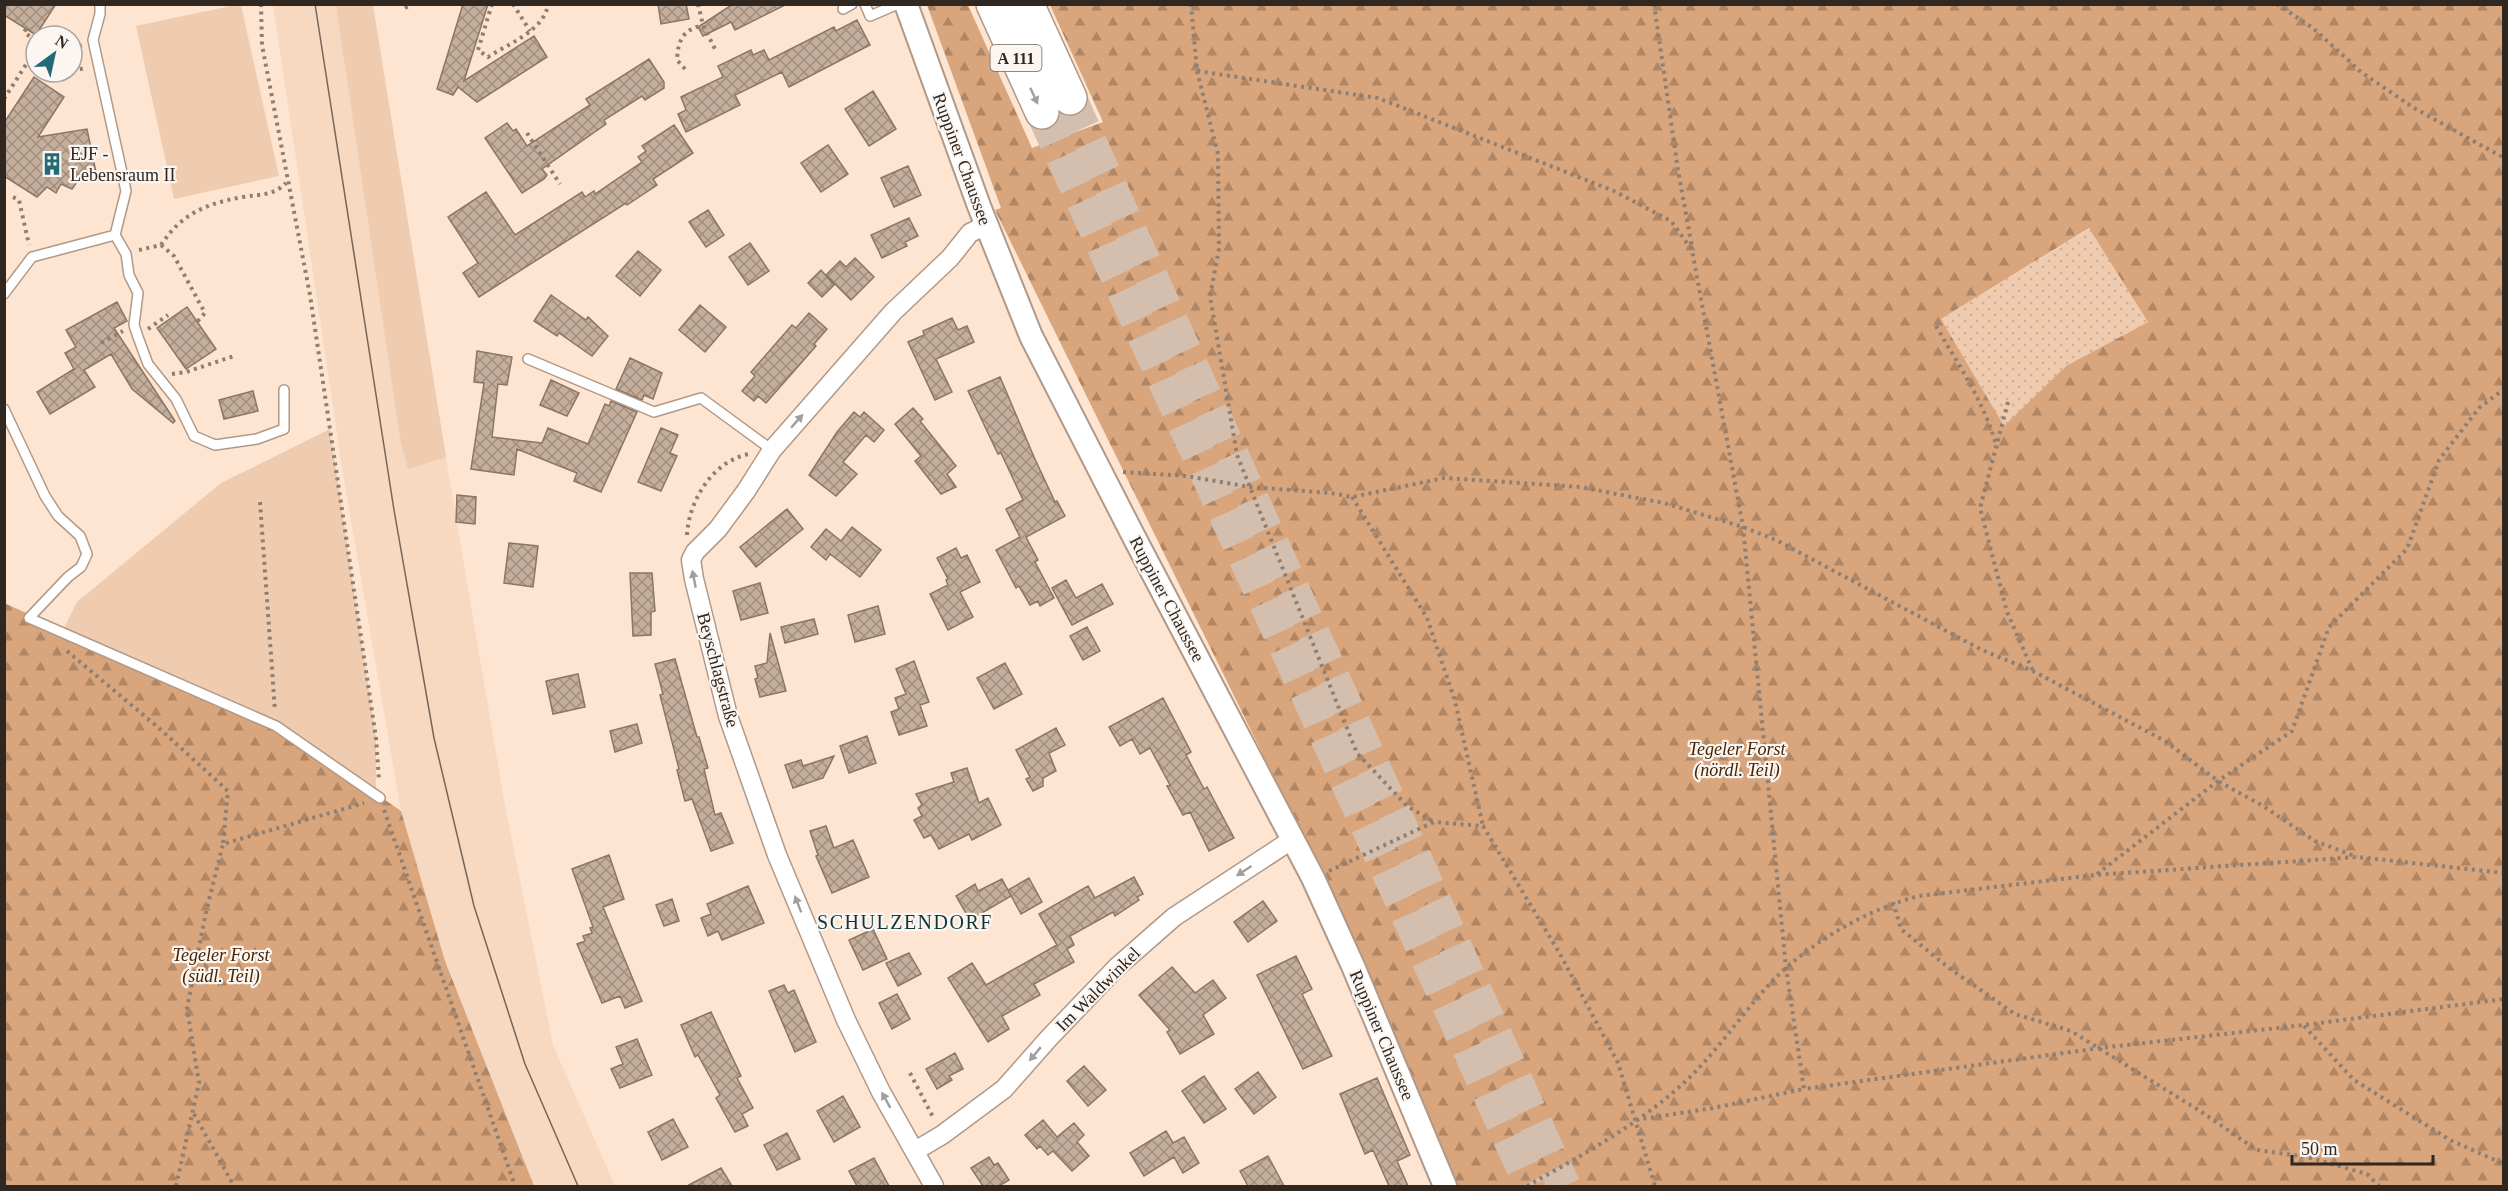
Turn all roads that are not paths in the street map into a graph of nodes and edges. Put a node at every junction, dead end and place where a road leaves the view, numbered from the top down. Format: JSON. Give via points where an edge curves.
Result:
{"nodes":[{"id":1,"x":100,"y":4,"type":"edge"},
{"id":2,"x":865,"y":4,"type":"edge"},
{"id":3,"x":898,"y":4,"type":"edge"},
{"id":4,"x":906,"y":4,"type":"edge"},
{"id":5,"x":993,"y":4,"type":"edge"},
{"id":6,"x":1027,"y":4,"type":"edge"},
{"id":7,"x":986,"y":225,"type":"junction"},
{"id":8,"x":115,"y":235,"type":"junction"},
{"id":9,"x":4,"y":294,"type":"edge"},
{"id":10,"x":528,"y":358,"type":"dead end"},
{"id":11,"x":284,"y":390,"type":"dead end"},
{"id":12,"x":4,"y":409,"type":"edge"},
{"id":13,"x":772,"y":450,"type":"junction"},
{"id":14,"x":380,"y":798,"type":"road end"},
{"id":15,"x":1293,"y":839,"type":"junction"},
{"id":16,"x":915,"y":1151,"type":"junction"},
{"id":17,"x":934,"y":1186,"type":"edge"},
{"id":18,"x":1445,"y":1186,"type":"edge"}],
"edges":[{"from":1,"to":8,"type":"lane","via":[[93,40],[126,191]]},
{"from":2,"to":3,"type":"lane","via":[[870,15]]},
{"from":4,"to":7,"type":"street","name":"Ruppiner Chaussee"},
{"from":5,"to":6,"type":"highway","number":"A 111","one_way":true,"via":[[1056,105]]},
{"from":13,"to":7,"type":"street","one_way":true,"via":[[893,312],[950,258],[970,233]]},
{"from":7,"to":15,"type":"street","name":"Ruppiner Chaussee","via":[[1031,336]]},
{"from":8,"to":9,"type":"lane","via":[[32,257]]},
{"from":8,"to":11,"type":"lane","via":[[126,254],[129,275],[138,293],[134,325],[148,364],[176,399],[194,436],[215,445],[257,439],[284,429]]},
{"from":10,"to":13,"type":"lane","via":[[654,412],[701,398]]},
{"from":12,"to":14,"type":"lane","via":[[45,496],[58,516],[80,536],[87,554],[81,567],[29,618],[276,726]]},
{"from":16,"to":13,"type":"street","name":"Beyschlagstraße","one_way":true,"via":[[846,1020],[777,855],[718,681],[694,579],[691,560],[695,552],[718,529]]},
{"from":15,"to":16,"type":"street","name":"Im Waldwinkel","one_way":true,"via":[[1174,917],[1117,967],[1004,1089],[942,1136]]},
{"from":15,"to":18,"type":"street","name":"Ruppiner Chaussee","via":[[1353,966]]},
{"from":16,"to":17,"type":"street","name":"Beyschlagstraße"}]}
